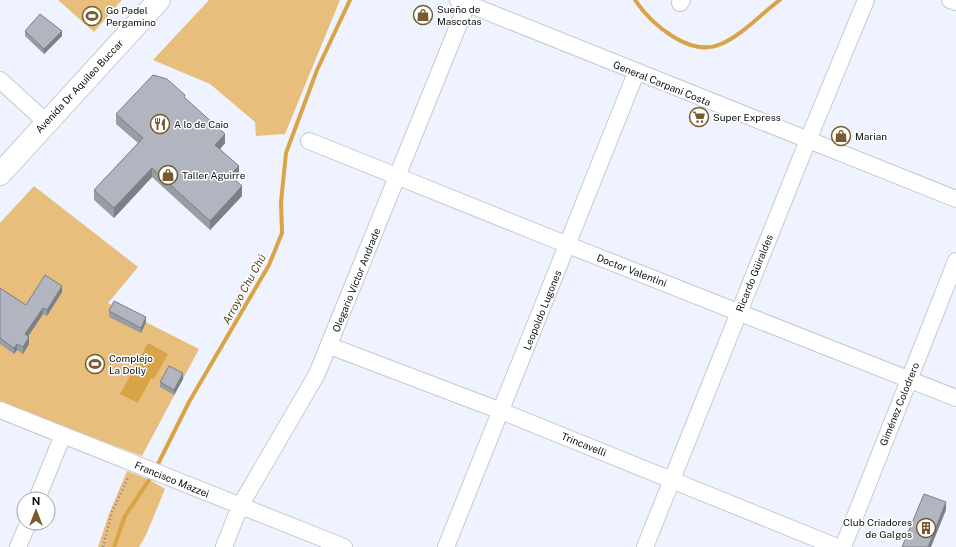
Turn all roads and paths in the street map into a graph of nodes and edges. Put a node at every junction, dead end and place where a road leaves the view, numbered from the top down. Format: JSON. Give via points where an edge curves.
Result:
{"nodes":[{"id":1,"x":159,"y":0,"type":"edge"},
{"id":2,"x":866,"y":0,"type":"edge"},
{"id":3,"x":950,"y":0,"type":"edge"},
{"id":4,"x":462,"y":2,"type":"edge"},
{"id":5,"x":956,"y":2,"type":"edge"},
{"id":6,"x":636,"y":72,"type":"junction"},
{"id":7,"x":0,"y":80,"type":"edge"},
{"id":8,"x":46,"y":122,"type":"junction"},
{"id":9,"x":808,"y":140,"type":"junction"},
{"id":10,"x":309,"y":141,"type":"dead end"},
{"id":11,"x":0,"y":174,"type":"edge"},
{"id":12,"x":397,"y":177,"type":"junction"},
{"id":13,"x":956,"y":199,"type":"edge"},
{"id":14,"x":568,"y":246,"type":"junction"},
{"id":15,"x":956,"y":261,"type":"edge"},
{"id":16,"x":739,"y":311,"type":"junction"},
{"id":17,"x":330,"y":346,"type":"junction"},
{"id":18,"x":909,"y":379,"type":"junction"},
{"id":19,"x":956,"y":398,"type":"edge"},
{"id":20,"x":0,"y":410,"type":"edge"},
{"id":21,"x":501,"y":411,"type":"junction"},
{"id":22,"x":63,"y":435,"type":"junction"},
{"id":23,"x":133,"y":463,"type":"junction"},
{"id":24,"x":672,"y":479,"type":"junction"},
{"id":25,"x":40,"y":491,"type":"edge"},
{"id":26,"x":240,"y":506,"type":"junction"},
{"id":27,"x":25,"y":531,"type":"edge"},
{"id":28,"x":18,"y":547,"type":"edge"},
{"id":29,"x":103,"y":547,"type":"edge"},
{"id":30,"x":224,"y":547,"type":"edge"},
{"id":31,"x":344,"y":547,"type":"edge"},
{"id":32,"x":446,"y":547,"type":"edge"},
{"id":33,"x":645,"y":547,"type":"edge"},
{"id":34,"x":838,"y":547,"type":"edge"},
{"id":35,"x":843,"y":547,"type":"edge"}],
"edges":[{"from":1,"to":8,"type":"highway","name":"Avenida Dr Aquileo Buccar"},
{"from":2,"to":9,"type":"street","name":"Ricardo Güiraldes"},
{"from":3,"to":5,"type":"street"},
{"from":4,"to":6,"type":"street","name":"General Carpani Costa"},
{"from":4,"to":12,"type":"street","name":"Olegario Víctor Andrade"},
{"from":6,"to":9,"type":"street","name":"General Carpani Costa"},
{"from":6,"to":14,"type":"street","name":"Leopoldo Lugones"},
{"from":7,"to":8,"type":"street"},
{"from":8,"to":11,"type":"highway","name":"Avenida Dr Aquileo Buccar"},
{"from":9,"to":13,"type":"street","name":"General Carpani Costa"},
{"from":9,"to":16,"type":"street","name":"Ricardo Güiraldes"},
{"from":10,"to":12,"type":"street","name":"Doctor Valentini"},
{"from":12,"to":14,"type":"street","name":"Doctor Valentini"},
{"from":12,"to":17,"type":"street","name":"Olegario Víctor Andrade"},
{"from":14,"to":16,"type":"street","name":"Doctor Valentini"},
{"from":14,"to":21,"type":"street","name":"Leopoldo Lugones"},
{"from":15,"to":18,"type":"street","name":"Giménez Colodrero"},
{"from":16,"to":18,"type":"street","name":"Doctor Valentini"},
{"from":16,"to":24,"type":"street","name":"Ricardo Güiraldes"},
{"from":17,"to":21,"type":"street","name":"Trincavelli"},
{"from":17,"to":26,"type":"street","name":"Olegario Víctor Andrade","via":[[317,374]]},
{"from":18,"to":19,"type":"street","name":"Doctor Valentini"},
{"from":18,"to":35,"type":"street","name":"Giménez Colodrero"},
{"from":20,"to":22,"type":"street","name":"Francisco Mazzei"},
{"from":21,"to":24,"type":"street","name":"Trincavelli"},
{"from":21,"to":32,"type":"street","name":"Leopoldo Lugones"},
{"from":22,"to":23,"type":"street","name":"Francisco Mazzei"},
{"from":22,"to":25,"type":"street"},
{"from":23,"to":26,"type":"street","name":"Francisco Mazzei"},
{"from":23,"to":29,"type":"path","via":[[112,512]]},
{"from":24,"to":33,"type":"street","name":"Ricardo Güiraldes"},
{"from":24,"to":34,"type":"street","name":"Trincavelli"},
{"from":26,"to":30,"type":"street","name":"Olegario Víctor Andrade"},
{"from":26,"to":31,"type":"street","name":"Francisco Mazzei"},
{"from":27,"to":28,"type":"street"}]}
